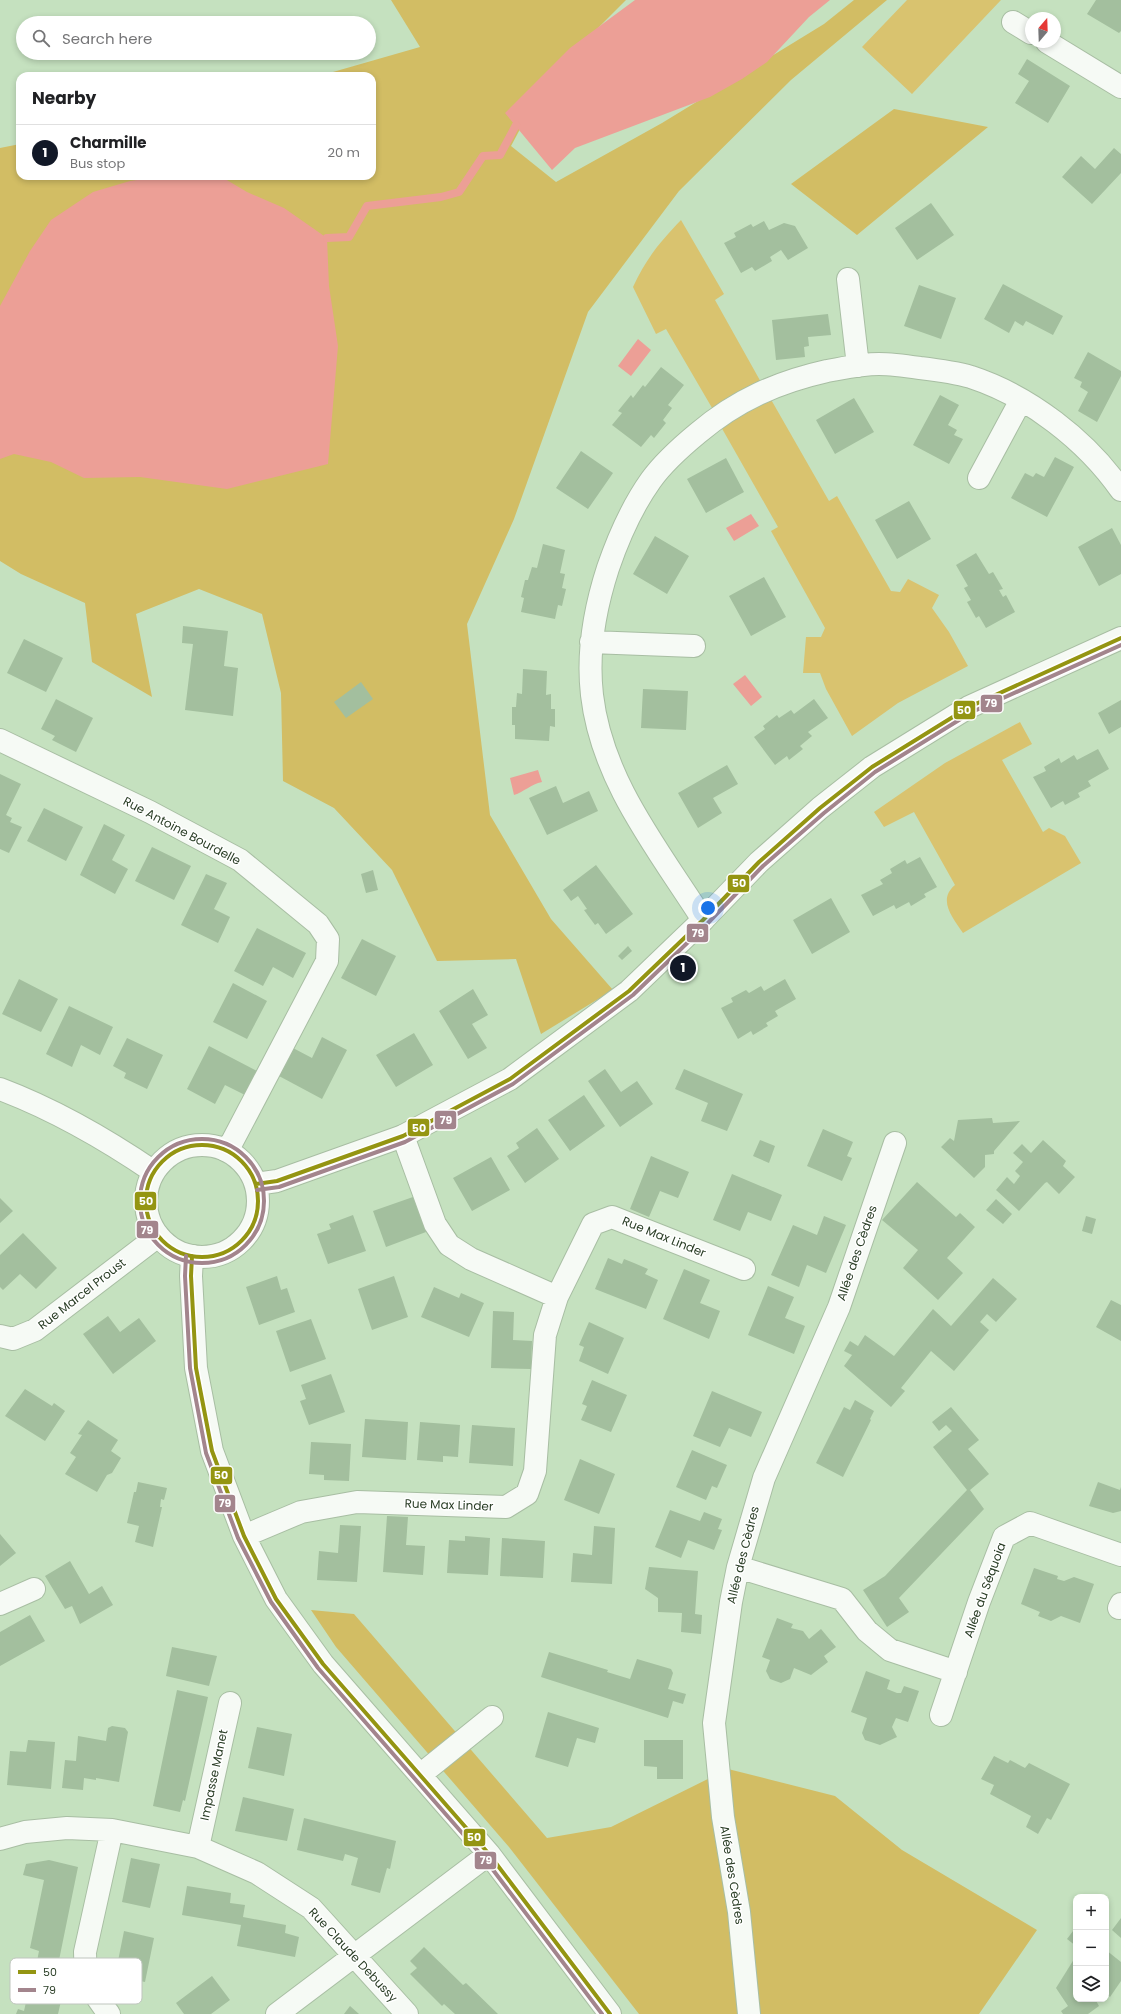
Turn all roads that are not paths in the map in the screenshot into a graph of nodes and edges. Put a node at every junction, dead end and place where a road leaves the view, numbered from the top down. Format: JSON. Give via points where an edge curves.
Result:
{"nodes":[{"id":1,"x":1057,"y":48,"type":"edge"},
{"id":2,"x":1121,"y":87,"type":"edge"},
{"id":3,"x":848,"y":279,"type":"dead end"},
{"id":4,"x":858,"y":366,"type":"junction"},
{"id":5,"x":1021,"y":400,"type":"junction"},
{"id":6,"x":979,"y":478,"type":"dead end"},
{"id":7,"x":1121,"y":490,"type":"edge"},
{"id":8,"x":1121,"y":638,"type":"edge"},
{"id":9,"x":591,"y":642,"type":"junction"},
{"id":10,"x":694,"y":646,"type":"dead end"},
{"id":11,"x":0,"y":740,"type":"edge"},
{"id":12,"x":703,"y":920,"type":"junction"},
{"id":13,"x":0,"y":1089,"type":"edge"},
{"id":14,"x":403,"y":1136,"type":"junction"},
{"id":15,"x":895,"y":1143,"type":"dead end"},
{"id":16,"x":225,"y":1150,"type":"junction"},
{"id":17,"x":154,"y":1172,"type":"junction"},
{"id":18,"x":256,"y":1184,"type":"junction"},
{"id":19,"x":158,"y":1236,"type":"junction"},
{"id":20,"x":192,"y":1256,"type":"junction"},
{"id":21,"x":744,"y":1269,"type":"dead end"},
{"id":22,"x":557,"y":1297,"type":"junction"},
{"id":23,"x":0,"y":1336,"type":"edge"},
{"id":24,"x":244,"y":1536,"type":"junction"},
{"id":25,"x":1121,"y":1556,"type":"edge"},
{"id":26,"x":738,"y":1566,"type":"junction"},
{"id":27,"x":34,"y":1589,"type":"dead end"},
{"id":28,"x":0,"y":1604,"type":"edge"},
{"id":29,"x":956,"y":1672,"type":"junction"},
{"id":30,"x":230,"y":1704,"type":"dead end"},
{"id":31,"x":941,"y":1715,"type":"dead end"},
{"id":32,"x":492,"y":1717,"type":"dead end"},
{"id":33,"x":420,"y":1775,"type":"junction"},
{"id":34,"x":112,"y":1830,"type":"junction"},
{"id":35,"x":0,"y":1839,"type":"edge"},
{"id":36,"x":198,"y":1847,"type":"junction"},
{"id":37,"x":489,"y":1854,"type":"junction"},
{"id":38,"x":354,"y":1954,"type":"junction"},
{"id":39,"x":85,"y":1958,"type":"edge"},
{"id":40,"x":102,"y":2004,"type":"edge"},
{"id":41,"x":109,"y":2014,"type":"edge"},
{"id":42,"x":277,"y":2014,"type":"edge"},
{"id":43,"x":407,"y":2014,"type":"edge"},
{"id":44,"x":610,"y":2014,"type":"edge"},
{"id":45,"x":749,"y":2014,"type":"edge"}],
"edges":[{"from":1,"to":2,"type":"street"},
{"from":3,"to":4,"type":"street"},
{"from":4,"to":5,"type":"street","via":[[879,364],[942,371],[972,378]]},
{"from":4,"to":9,"type":"street","via":[[808,375],[772,386],[741,402],[710,423],[675,453],[652,478],[620,532],[600,594]]},
{"from":5,"to":6,"type":"street"},
{"from":5,"to":7,"type":"street","via":[[1061,427],[1091,452]]},
{"from":8,"to":12,"type":"street","via":[[968,707],[872,767],[820,808],[759,862]]},
{"from":9,"to":10,"type":"street"},
{"from":9,"to":12,"type":"street","via":[[591,694],[598,732],[617,782],[656,851]]},
{"from":11,"to":16,"type":"street","name":"Rue Antoine Bourdelle","via":[[150,812],[240,860],[318,924],[328,939],[327,961],[232,1142]]},
{"from":12,"to":14,"type":"street","via":[[629,991],[510,1079]]},
{"from":13,"to":17,"type":"street","via":[[92,1133]]},
{"from":14,"to":18,"type":"street","via":[[277,1181]]},
{"from":14,"to":22,"type":"street","via":[[435,1224],[449,1245],[471,1259]]},
{"from":15,"to":26,"type":"street","name":"Allée des Cèdres","via":[[838,1307],[764,1478]]},
{"from":16,"to":17,"type":"street","via":[[202,1145],[186,1148],[165,1159]]},
{"from":16,"to":18,"type":"street","via":[[242,1161]]},
{"from":17,"to":19,"type":"street","via":[[146,1200],[148,1216]]},
{"from":18,"to":20,"type":"street","via":[[257,1213],[253,1226],[245,1238],[234,1248],[221,1254],[207,1257]]},
{"from":19,"to":20,"type":"street","via":[[170,1247]]},
{"from":19,"to":23,"type":"street","name":"Rue Marcel Proust","via":[[35,1330],[13,1339]]},
{"from":20,"to":24,"type":"street","via":[[191,1276],[199,1383],[212,1451]]},
{"from":21,"to":22,"type":"street","name":"Rue Max Linder","via":[[612,1217],[593,1224]]},
{"from":22,"to":24,"type":"street","name":"Rue Max Linder","via":[[544,1335],[535,1471],[527,1494],[506,1507],[357,1502],[301,1512]]},
{"from":24,"to":33,"type":"street","via":[[280,1605],[323,1664]]},
{"from":25,"to":29,"type":"street","name":"Allée du Séquoia","via":[[1030,1523],[1004,1537]]},
{"from":26,"to":29,"type":"street","via":[[842,1599],[867,1631],[890,1650]]},
{"from":26,"to":45,"type":"street","name":"Allée des Cèdres","via":[[714,1723],[723,1817],[739,1912]]},
{"from":27,"to":28,"type":"street"},
{"from":29,"to":31,"type":"street","name":"Allée du Séquoia"},
{"from":30,"to":36,"type":"street","name":"Impasse Manet"},
{"from":32,"to":33,"type":"street"},
{"from":33,"to":37,"type":"street"},
{"from":34,"to":35,"type":"street","name":"Rue Claude Debussy","via":[[67,1828],[25,1832]]},
{"from":34,"to":36,"type":"street","name":"Rue Claude Debussy"},
{"from":34,"to":39,"type":"street"},
{"from":36,"to":38,"type":"street","name":"Rue Claude Debussy","via":[[257,1873],[311,1908]]},
{"from":37,"to":38,"type":"street"},
{"from":37,"to":44,"type":"street"},
{"from":38,"to":42,"type":"street"},
{"from":38,"to":43,"type":"street","name":"Rue Claude Debussy"},
{"from":40,"to":41,"type":"street"}]}
